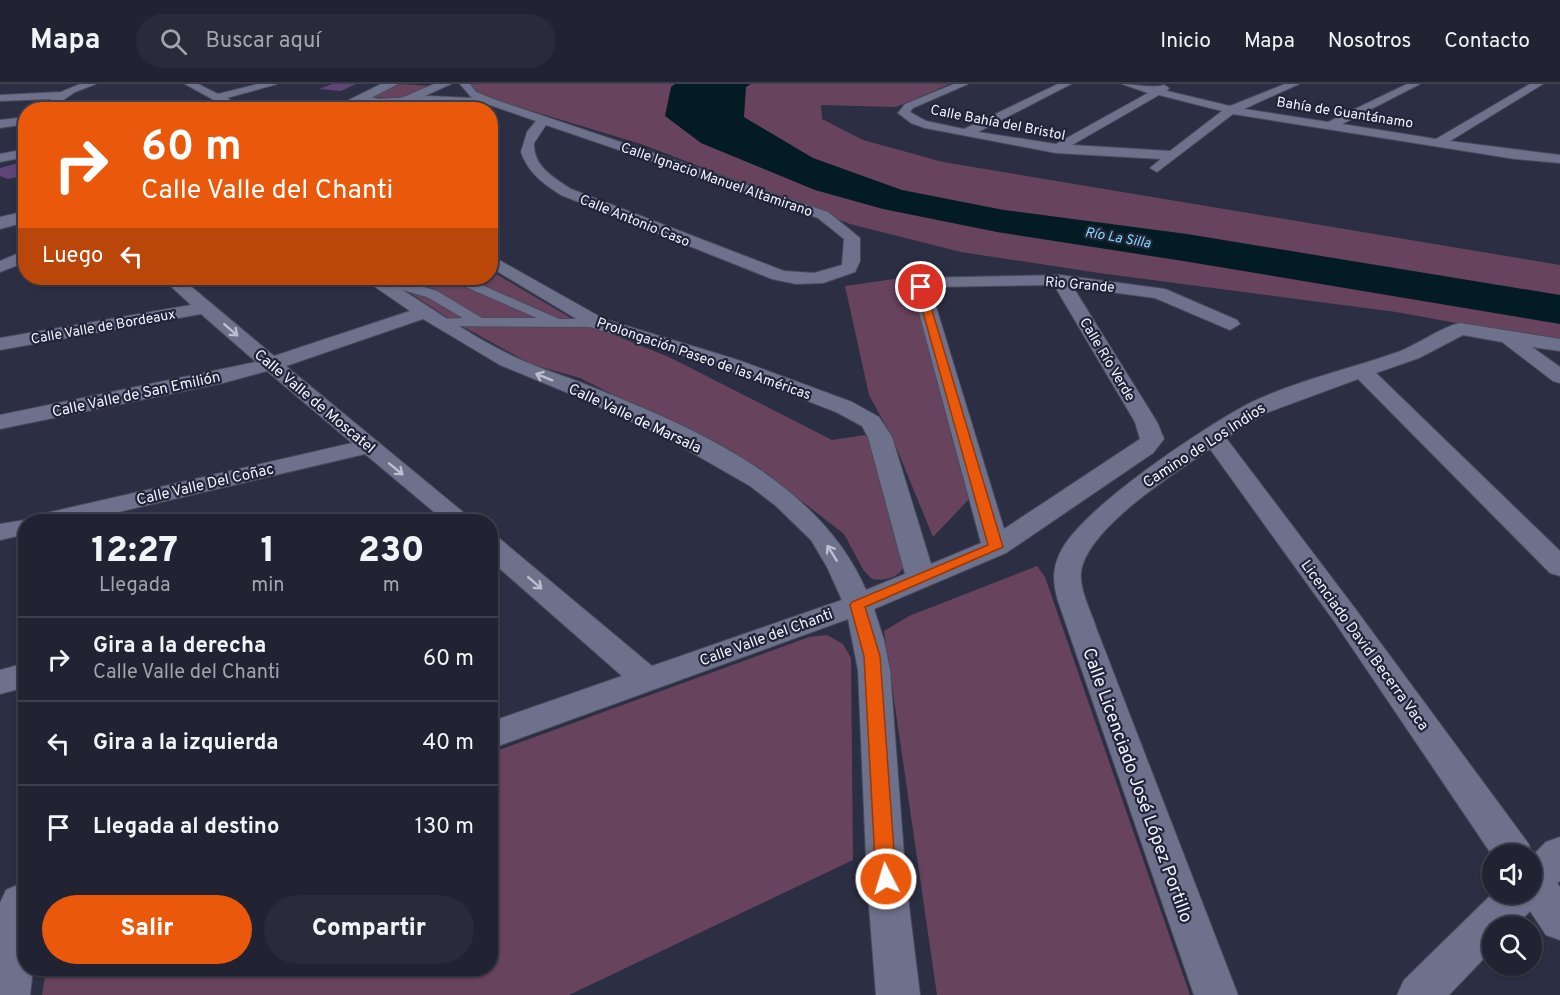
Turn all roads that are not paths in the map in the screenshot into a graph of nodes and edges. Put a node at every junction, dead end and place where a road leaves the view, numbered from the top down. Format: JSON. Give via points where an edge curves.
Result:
{"nodes":[{"id":1,"x":91,"y":84,"type":"edge"},
{"id":2,"x":190,"y":84,"type":"edge"},
{"id":3,"x":272,"y":84,"type":"edge"},
{"id":4,"x":392,"y":84,"type":"edge"},
{"id":5,"x":445,"y":84,"type":"edge"},
{"id":6,"x":465,"y":84,"type":"edge"},
{"id":7,"x":963,"y":84,"type":"edge"},
{"id":8,"x":1066,"y":84,"type":"edge"},
{"id":9,"x":1127,"y":84,"type":"edge"},
{"id":10,"x":1173,"y":84,"type":"edge"},
{"id":11,"x":1294,"y":84,"type":"edge"},
{"id":12,"x":1415,"y":84,"type":"edge"},
{"id":13,"x":1538,"y":84,"type":"edge"},
{"id":14,"x":1155,"y":91,"type":"junction"},
{"id":15,"x":472,"y":94,"type":"junction"},
{"id":16,"x":62,"y":95,"type":"junction"},
{"id":17,"x":217,"y":97,"type":"junction"},
{"id":18,"x":0,"y":98,"type":"edge"},
{"id":19,"x":361,"y":98,"type":"junction"},
{"id":20,"x":400,"y":100,"type":"junction"},
{"id":21,"x":55,"y":102,"type":"edge"},
{"id":22,"x":227,"y":102,"type":"edge"},
{"id":23,"x":353,"y":102,"type":"edge"},
{"id":24,"x":396,"y":102,"type":"edge"},
{"id":25,"x":418,"y":102,"type":"edge"},
{"id":26,"x":452,"y":102,"type":"edge"},
{"id":27,"x":492,"y":102,"type":"edge"},
{"id":28,"x":498,"y":104,"type":"edge"},
{"id":29,"x":1231,"y":110,"type":"junction"},
{"id":30,"x":18,"y":121,"type":"edge"},
{"id":31,"x":543,"y":121,"type":"junction"},
{"id":32,"x":0,"y":124,"type":"edge"},
{"id":33,"x":1331,"y":125,"type":"junction"},
{"id":34,"x":966,"y":133,"type":"junction"},
{"id":35,"x":1439,"y":142,"type":"junction"},
{"id":36,"x":1056,"y":149,"type":"junction"},
{"id":37,"x":18,"y":155,"type":"edge"},
{"id":38,"x":1171,"y":155,"type":"junction"},
{"id":39,"x":0,"y":158,"type":"edge"},
{"id":40,"x":1560,"y":159,"type":"edge"},
{"id":41,"x":1157,"y":169,"type":"dead end"},
{"id":42,"x":18,"y":200,"type":"edge"},
{"id":43,"x":0,"y":205,"type":"edge"},
{"id":44,"x":18,"y":218,"type":"edge"},
{"id":45,"x":0,"y":223,"type":"edge"},
{"id":46,"x":18,"y":259,"type":"edge"},
{"id":47,"x":498,"y":265,"type":"edge"},
{"id":48,"x":0,"y":267,"type":"edge"},
{"id":49,"x":793,"y":279,"type":"joint"},
{"id":50,"x":1060,"y":280,"type":"junction"},
{"id":51,"x":179,"y":285,"type":"edge"},
{"id":52,"x":382,"y":285,"type":"edge"},
{"id":53,"x":400,"y":285,"type":"edge"},
{"id":54,"x":474,"y":285,"type":"edge"},
{"id":55,"x":205,"y":308,"type":"junction"},
{"id":56,"x":432,"y":317,"type":"junction"},
{"id":57,"x":479,"y":322,"type":"junction"},
{"id":58,"x":597,"y":323,"type":"junction"},
{"id":59,"x":559,"y":324,"type":"junction"},
{"id":60,"x":1230,"y":324,"type":"dead end"},
{"id":61,"x":1510,"y":339,"type":"junction"},
{"id":62,"x":0,"y":344,"type":"edge"},
{"id":63,"x":1560,"y":345,"type":"edge"},
{"id":64,"x":271,"y":364,"type":"junction"},
{"id":65,"x":1362,"y":371,"type":"junction"},
{"id":66,"x":1560,"y":377,"type":"edge"},
{"id":67,"x":0,"y":422,"type":"edge"},
{"id":68,"x":1213,"y":437,"type":"junction"},
{"id":69,"x":1152,"y":439,"type":"joint"},
{"id":70,"x":368,"y":446,"type":"junction"},
{"id":71,"x":76,"y":514,"type":"edge"},
{"id":72,"x":452,"y":514,"type":"edge"},
{"id":73,"x":18,"y":528,"type":"edge"},
{"id":74,"x":0,"y":532,"type":"edge"},
{"id":75,"x":996,"y":547,"type":"junction"},
{"id":76,"x":498,"y":552,"type":"edge"},
{"id":77,"x":1560,"y":567,"type":"edge"},
{"id":78,"x":1066,"y":573,"type":"joint"},
{"id":79,"x":921,"y":579,"type":"junction"},
{"id":80,"x":857,"y":605,"type":"junction"},
{"id":81,"x":18,"y":677,"type":"edge"},
{"id":82,"x":647,"y":680,"type":"junction"},
{"id":83,"x":0,"y":682,"type":"edge"},
{"id":84,"x":498,"y":733,"type":"edge"},
{"id":85,"x":1502,"y":844,"type":"edge"},
{"id":86,"x":1560,"y":854,"type":"edge"},
{"id":87,"x":1542,"y":867,"type":"edge"},
{"id":88,"x":1542,"y":899,"type":"edge"},
{"id":89,"x":1503,"y":904,"type":"edge"},
{"id":90,"x":15,"y":905,"type":"edge"},
{"id":91,"x":1560,"y":921,"type":"edge"},
{"id":92,"x":8,"y":995,"type":"edge"},
{"id":93,"x":898,"y":995,"type":"edge"},
{"id":94,"x":1216,"y":995,"type":"edge"},
{"id":95,"x":1419,"y":995,"type":"edge"}],
"edges":[{"from":1,"to":16,"type":"street"},
{"from":2,"to":17,"type":"street"},
{"from":3,"to":17,"type":"street"},
{"from":4,"to":19,"type":"main road"},
{"from":5,"to":20,"type":"main road"},
{"from":6,"to":15,"type":"street"},
{"from":7,"to":34,"type":"street","name":"Calle Bahía del Bristol","via":[[909,105],[904,113],[911,119]]},
{"from":8,"to":34,"type":"street"},
{"from":9,"to":14,"type":"street","name":"Bahía de Guantánamo"},
{"from":10,"to":14,"type":"street"},
{"from":11,"to":29,"type":"street"},
{"from":12,"to":33,"type":"street"},
{"from":13,"to":35,"type":"street"},
{"from":14,"to":29,"type":"street","name":"Bahía de Guantánamo"},
{"from":14,"to":36,"type":"street"},
{"from":15,"to":26,"type":"street"},
{"from":15,"to":27,"type":"street","name":"Calle Ignacio Manuel Altamirano"},
{"from":16,"to":18,"type":"street"},
{"from":16,"to":21,"type":"street"},
{"from":17,"to":22,"type":"street"},
{"from":19,"to":20,"type":"street","name":"Calle Ignacio Manuel Altamirano"},
{"from":19,"to":23,"type":"main road"},
{"from":20,"to":24,"type":"main road"},
{"from":20,"to":25,"type":"street","name":"Calle Ignacio Manuel Altamirano"},
{"from":28,"to":31,"type":"street","name":"Calle Ignacio Manuel Altamirano"},
{"from":29,"to":33,"type":"street","name":"Bahía de Guantánamo"},
{"from":29,"to":38,"type":"street","via":[[1207,132]]},
{"from":30,"to":32,"type":"street"},
{"from":31,"to":49,"type":"street","name":"Calle Antonio Caso","via":[[533,130],[526,148],[533,167],[549,182],[656,229]]},
{"from":31,"to":49,"type":"street","name":"Calle Ignacio Manuel Altamirano","via":[[808,210],[834,222],[852,238],[849,267],[830,276]]},
{"from":33,"to":35,"type":"street","name":"Bahía de Guantánamo"},
{"from":34,"to":36,"type":"street","name":"Calle Bahía del Bristol"},
{"from":35,"to":40,"type":"street","name":"Bahía de Guantánamo"},
{"from":36,"to":38,"type":"street","name":"Calle Bahía del Bristol"},
{"from":37,"to":39,"type":"street"},
{"from":38,"to":41,"type":"street"},
{"from":42,"to":43,"type":"main road"},
{"from":44,"to":45,"type":"main road"},
{"from":46,"to":48,"type":"street"},
{"from":47,"to":58,"type":"street","name":"Prolongación Paseo de las Américas"},
{"from":50,"to":60,"type":"street","name":"Rio Grande","via":[[1160,293]]},
{"from":50,"to":69,"type":"street","name":"Calle Río Verde","via":[[1146,422]]},
{"from":50,"to":75,"type":"street","name":"Rio Grande","via":[[922,282]]},
{"from":51,"to":55,"type":"street","name":"Calle Valle de Moscatel"},
{"from":52,"to":56,"type":"street","name":"Calle Valle de Marsala"},
{"from":53,"to":57,"type":"street","via":[[432,294]]},
{"from":54,"to":59,"type":"street"},
{"from":55,"to":62,"type":"street","name":"Calle Valle de Bordeaux"},
{"from":55,"to":64,"type":"street","name":"Calle Valle de Moscatel","one_way":true},
{"from":56,"to":57,"type":"street"},
{"from":56,"to":64,"type":"street","name":"Calle Valle de San Emilión"},
{"from":80,"to":56,"type":"street","name":"Calle Valle de Marsala","one_way":true,"via":[[835,556],[811,524],[758,480],[628,412],[507,361]]},
{"from":57,"to":59,"type":"street"},
{"from":58,"to":59,"type":"street"},
{"from":58,"to":79,"type":"street","name":"Prolongación Paseo de las Américas","via":[[731,364],[844,407],[871,422],[880,437]]},
{"from":61,"to":63,"type":"street"},
{"from":61,"to":65,"type":"street","name":"Camino de Los Indios","via":[[1452,334]]},
{"from":61,"to":66,"type":"street"},
{"from":64,"to":67,"type":"street","name":"Calle Valle de San Emilión"},
{"from":64,"to":70,"type":"street","name":"Calle Valle de Moscatel"},
{"from":65,"to":68,"type":"street","name":"Camino de Los Indios","via":[[1278,398]]},
{"from":65,"to":77,"type":"street"},
{"from":68,"to":78,"type":"street","name":"Camino de Los Indios","via":[[1129,494],[1079,543]]},
{"from":68,"to":85,"type":"street","name":"Licenciado David Becerra Vaca","via":[[1344,614]]},
{"from":69,"to":75,"type":"street","name":"Calle Valle del Chanti","via":[[1137,454]]},
{"from":70,"to":71,"type":"street","name":"Calle Valle Del Coñac"},
{"from":70,"to":72,"type":"street","name":"Calle Valle de Moscatel","one_way":true},
{"from":73,"to":74,"type":"street"},
{"from":75,"to":79,"type":"street","name":"Calle Valle del Chanti"},
{"from":76,"to":82,"type":"street","one_way":true},
{"from":78,"to":94,"type":"street","name":"Calle Licenciado José López Portillo","via":[[1082,630]]},
{"from":79,"to":80,"type":"street","name":"Calle Valle del Chanti"},
{"from":80,"to":82,"type":"street","name":"Calle Valle del Chanti"},
{"from":80,"to":93,"type":"street","via":[[872,656],[884,857]]},
{"from":81,"to":83,"type":"street"},
{"from":82,"to":84,"type":"street","name":"Calle Valle del Chanti"},
{"from":86,"to":87,"type":"street"},
{"from":88,"to":91,"type":"street","name":"Licenciado David Becerra Vaca"},
{"from":89,"to":95,"type":"street"},
{"from":90,"to":92,"type":"street"}]}
